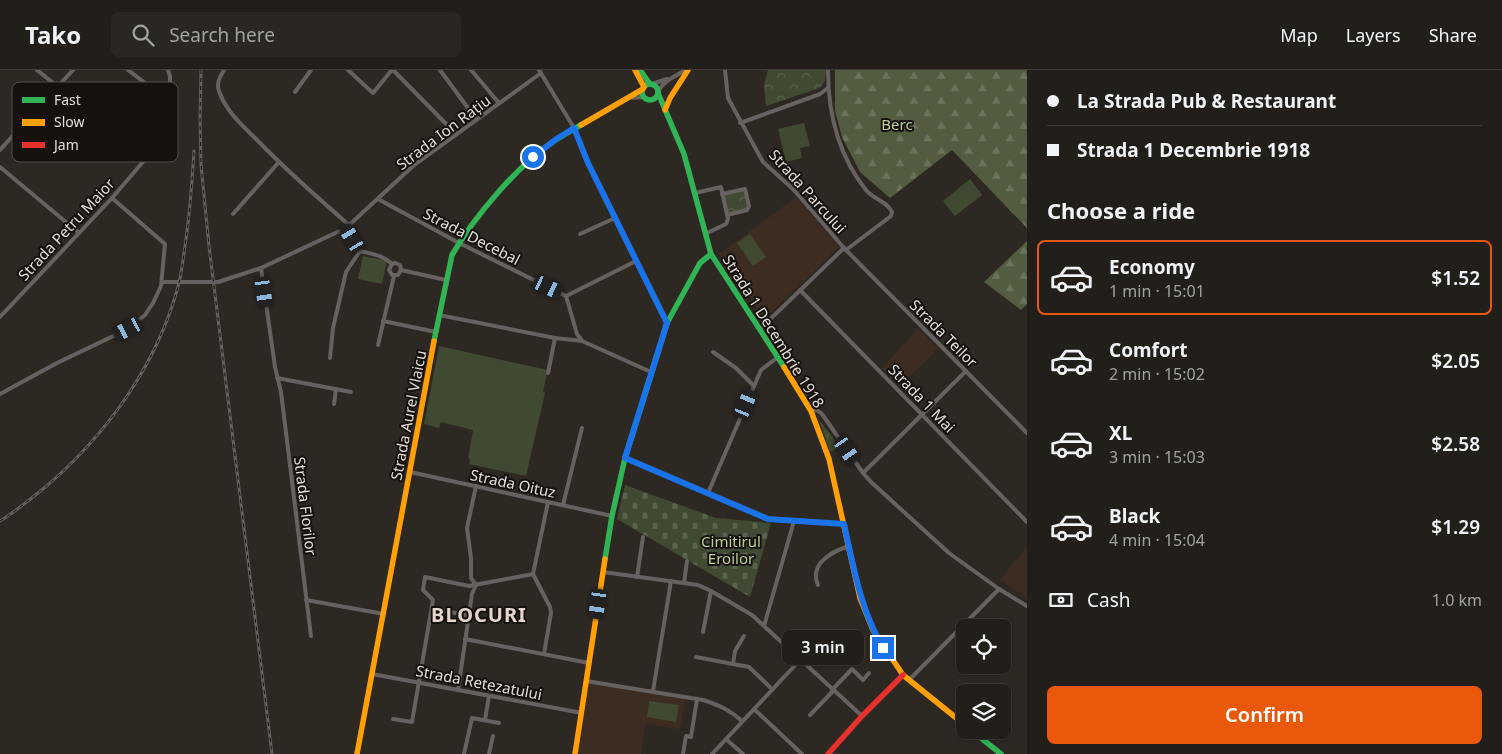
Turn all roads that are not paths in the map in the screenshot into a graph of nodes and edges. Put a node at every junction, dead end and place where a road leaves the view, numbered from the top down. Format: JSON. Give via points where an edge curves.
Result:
{"nodes":[{"id":1,"x":37,"y":70,"type":"edge"},
{"id":2,"x":73,"y":70,"type":"edge"},
{"id":3,"x":128,"y":70,"type":"edge"},
{"id":4,"x":224,"y":70,"type":"edge"},
{"id":5,"x":311,"y":70,"type":"edge"},
{"id":6,"x":348,"y":70,"type":"edge"},
{"id":7,"x":440,"y":70,"type":"edge"},
{"id":8,"x":471,"y":70,"type":"edge"},
{"id":9,"x":635,"y":70,"type":"edge"},
{"id":10,"x":640,"y":70,"type":"edge"},
{"id":11,"x":687,"y":70,"type":"edge"},
{"id":12,"x":725,"y":70,"type":"edge"},
{"id":13,"x":828,"y":70,"type":"edge"},
{"id":14,"x":540,"y":72,"type":"edge"},
{"id":15,"x":669,"y":79,"type":"junction"},
{"id":16,"x":52,"y":82,"type":"edge"},
{"id":17,"x":62,"y":82,"type":"edge"},
{"id":18,"x":144,"y":82,"type":"edge"},
{"id":19,"x":647,"y":86,"type":"junction"},
{"id":20,"x":828,"y":88,"type":"junction"},
{"id":21,"x":295,"y":92,"type":"dead end"},
{"id":22,"x":658,"y":92,"type":"junction"},
{"id":23,"x":647,"y":99,"type":"junction"},
{"id":24,"x":628,"y":100,"type":"junction"},
{"id":25,"x":499,"y":103,"type":"junction"},
{"id":26,"x":665,"y":110,"type":"junction"},
{"id":27,"x":476,"y":119,"type":"junction"},
{"id":28,"x":670,"y":120,"type":"junction"},
{"id":29,"x":740,"y":123,"type":"junction"},
{"id":30,"x":574,"y":128,"type":"junction"},
{"id":31,"x":456,"y":134,"type":"junction"},
{"id":32,"x":12,"y":137,"type":"edge"},
{"id":33,"x":0,"y":150,"type":"edge"},
{"id":34,"x":143,"y":162,"type":"edge"},
{"id":35,"x":279,"y":162,"type":"junction"},
{"id":36,"x":0,"y":167,"type":"edge"},
{"id":37,"x":694,"y":193,"type":"junction"},
{"id":38,"x":722,"y":194,"type":"junction"},
{"id":39,"x":112,"y":198,"type":"junction"},
{"id":40,"x":378,"y":199,"type":"junction"},
{"id":41,"x":233,"y":214,"type":"dead end"},
{"id":42,"x":727,"y":215,"type":"junction"},
{"id":43,"x":615,"y":218,"type":"junction"},
{"id":44,"x":347,"y":226,"type":"junction"},
{"id":45,"x":79,"y":233,"type":"junction"},
{"id":46,"x":580,"y":234,"type":"dead end"},
{"id":47,"x":705,"y":234,"type":"junction"},
{"id":48,"x":459,"y":243,"type":"junction"},
{"id":49,"x":845,"y":249,"type":"junction"},
{"id":50,"x":360,"y":250,"type":"junction"},
{"id":51,"x":711,"y":254,"type":"junction"},
{"id":52,"x":636,"y":261,"type":"junction"},
{"id":53,"x":392,"y":264,"type":"junction"},
{"id":54,"x":261,"y":268,"type":"junction"},
{"id":55,"x":401,"y":270,"type":"junction"},
{"id":56,"x":394,"y":276,"type":"junction"},
{"id":57,"x":446,"y":280,"type":"junction"},
{"id":58,"x":162,"y":282,"type":"junction"},
{"id":59,"x":800,"y":290,"type":"junction"},
{"id":60,"x":566,"y":296,"type":"junction"},
{"id":61,"x":439,"y":315,"type":"junction"},
{"id":62,"x":0,"y":317,"type":"edge"},
{"id":63,"x":383,"y":320,"type":"junction"},
{"id":64,"x":667,"y":323,"type":"junction"},
{"id":65,"x":760,"y":329,"type":"junction"},
{"id":66,"x":436,"y":332,"type":"junction"},
{"id":67,"x":555,"y":338,"type":"junction"},
{"id":68,"x":582,"y":342,"type":"junction"},
{"id":69,"x":378,"y":345,"type":"dead end"},
{"id":70,"x":713,"y":352,"type":"dead end"},
{"id":71,"x":778,"y":357,"type":"junction"},
{"id":72,"x":330,"y":358,"type":"dead end"},
{"id":73,"x":966,"y":371,"type":"junction"},
{"id":74,"x":651,"y":372,"type":"junction"},
{"id":75,"x":548,"y":373,"type":"dead end"},
{"id":76,"x":277,"y":378,"type":"junction"},
{"id":77,"x":754,"y":386,"type":"junction"},
{"id":78,"x":336,"y":389,"type":"junction"},
{"id":79,"x":351,"y":392,"type":"dead end"},
{"id":80,"x":0,"y":394,"type":"edge"},
{"id":81,"x":334,"y":404,"type":"dead end"},
{"id":82,"x":811,"y":410,"type":"junction"},
{"id":83,"x":922,"y":414,"type":"junction"},
{"id":84,"x":582,"y":428,"type":"dead end"},
{"id":85,"x":1027,"y":433,"type":"edge"},
{"id":86,"x":625,"y":458,"type":"junction"},
{"id":87,"x":410,"y":472,"type":"junction"},
{"id":88,"x":863,"y":473,"type":"junction"},
{"id":89,"x":476,"y":486,"type":"junction"},
{"id":90,"x":708,"y":493,"type":"junction"},
{"id":91,"x":548,"y":502,"type":"junction"},
{"id":92,"x":562,"y":505,"type":"junction"},
{"id":93,"x":612,"y":516,"type":"junction"},
{"id":94,"x":794,"y":521,"type":"junction"},
{"id":95,"x":1027,"y":522,"type":"edge"},
{"id":96,"x":844,"y":524,"type":"junction"},
{"id":97,"x":643,"y":537,"type":"dead end"},
{"id":98,"x":849,"y":546,"type":"junction"},
{"id":99,"x":687,"y":561,"type":"dead end"},
{"id":100,"x":603,"y":572,"type":"junction"},
{"id":101,"x":533,"y":574,"type":"junction"},
{"id":102,"x":637,"y":577,"type":"junction"},
{"id":103,"x":671,"y":581,"type":"junction"},
{"id":104,"x":684,"y":583,"type":"junction"},
{"id":105,"x":476,"y":585,"type":"junction"},
{"id":106,"x":818,"y":585,"type":"dead end"},
{"id":107,"x":999,"y":589,"type":"junction"},
{"id":108,"x":711,"y":590,"type":"junction"},
{"id":109,"x":306,"y":600,"type":"junction"},
{"id":110,"x":1027,"y":606,"type":"edge"},
{"id":111,"x":432,"y":608,"type":"junction"},
{"id":112,"x":384,"y":614,"type":"junction"},
{"id":113,"x":469,"y":616,"type":"junction"},
{"id":114,"x":764,"y":626,"type":"junction"},
{"id":115,"x":703,"y":632,"type":"dead end"},
{"id":116,"x":311,"y":636,"type":"dead end"},
{"id":117,"x":744,"y":636,"type":"dead end"},
{"id":118,"x":465,"y":639,"type":"junction"},
{"id":119,"x":544,"y":654,"type":"junction"},
{"id":120,"x":696,"y":657,"type":"dead end"},
{"id":121,"x":800,"y":660,"type":"junction"},
{"id":122,"x":589,"y":663,"type":"junction"},
{"id":123,"x":733,"y":664,"type":"junction"},
{"id":124,"x":372,"y":674,"type":"junction"},
{"id":125,"x":869,"y":674,"type":"dead end"},
{"id":126,"x":903,"y":674,"type":"junction"},
{"id":127,"x":909,"y":680,"type":"junction"},
{"id":128,"x":586,"y":681,"type":"junction"},
{"id":129,"x":419,"y":683,"type":"junction"},
{"id":130,"x":458,"y":690,"type":"junction"},
{"id":131,"x":772,"y":690,"type":"junction"},
{"id":132,"x":832,"y":690,"type":"junction"},
{"id":133,"x":654,"y":691,"type":"junction"},
{"id":134,"x":489,"y":696,"type":"junction"},
{"id":135,"x":697,"y":699,"type":"junction"},
{"id":136,"x":754,"y":709,"type":"junction"},
{"id":137,"x":582,"y":713,"type":"junction"},
{"id":138,"x":810,"y":715,"type":"dead end"},
{"id":139,"x":862,"y":716,"type":"junction"},
{"id":140,"x":956,"y":718,"type":"edge"},
{"id":141,"x":393,"y":719,"type":"dead end"},
{"id":142,"x":485,"y":720,"type":"junction"},
{"id":143,"x":742,"y":721,"type":"junction"},
{"id":144,"x":499,"y":723,"type":"dead end"},
{"id":145,"x":492,"y":736,"type":"dead end"},
{"id":146,"x":726,"y":739,"type":"junction"},
{"id":147,"x":982,"y":739,"type":"edge"},
{"id":148,"x":357,"y":754,"type":"edge"},
{"id":149,"x":464,"y":754,"type":"edge"},
{"id":150,"x":489,"y":754,"type":"edge"},
{"id":151,"x":575,"y":754,"type":"edge"},
{"id":152,"x":683,"y":754,"type":"edge"},
{"id":153,"x":712,"y":754,"type":"edge"},
{"id":154,"x":743,"y":754,"type":"edge"},
{"id":155,"x":802,"y":754,"type":"edge"},
{"id":156,"x":828,"y":754,"type":"edge"},
{"id":157,"x":1001,"y":754,"type":"edge"}],
"edges":[{"from":1,"to":16,"type":"street"},
{"from":2,"to":17,"type":"street"},
{"from":3,"to":18,"type":"street"},
{"from":4,"to":35,"type":"street","via":[[218,80],[218,91],[227,107]]},
{"from":5,"to":21,"type":"street"},
{"from":6,"to":31,"type":"street","via":[[372,93],[394,71]]},
{"from":7,"to":27,"type":"street"},
{"from":8,"to":25,"type":"street"},
{"from":9,"to":19,"type":"street"},
{"from":10,"to":19,"type":"street"},
{"from":11,"to":15,"type":"street"},
{"from":11,"to":26,"type":"street"},
{"from":12,"to":29,"type":"street","name":"Strada Parcului","via":[[728,98]]},
{"from":13,"to":20,"type":"street"},
{"from":14,"to":25,"type":"street","name":"Strada Ion Rațiu"},
{"from":14,"to":30,"type":"street"},
{"from":15,"to":19,"type":"street"},
{"from":15,"to":22,"type":"street"},
{"from":19,"to":22,"type":"street","via":[[656,87]]},
{"from":19,"to":23,"type":"street","via":[[642,93]]},
{"from":19,"to":24,"type":"street","name":"Strada Aurel Vlaicu"},
{"from":20,"to":29,"type":"street","via":[[820,94]]},
{"from":20,"to":49,"type":"street","via":[[834,129],[844,155],[868,192],[890,207],[892,212],[891,216]]},
{"from":22,"to":23,"type":"street","via":[[653,99]]},
{"from":22,"to":26,"type":"street","name":"Strada 1 Decembrie 1918"},
{"from":23,"to":24,"type":"street"},
{"from":23,"to":28,"type":"street","name":"Strada 1 Decembrie 1918","via":[[655,102]]},
{"from":24,"to":30,"type":"street","name":"Strada Aurel Vlaicu"},
{"from":25,"to":27,"type":"street","name":"Strada Ion Rațiu"},
{"from":26,"to":28,"type":"street","name":"Strada 1 Decembrie 1918"},
{"from":27,"to":31,"type":"street","name":"Strada Ion Rațiu"},
{"from":28,"to":37,"type":"street","name":"Strada 1 Decembrie 1918","via":[[684,154]]},
{"from":29,"to":49,"type":"street","name":"Strada Parcului","via":[[763,162],[793,189]]},
{"from":30,"to":43,"type":"street"},
{"from":30,"to":48,"type":"street","name":"Strada Aurel Vlaicu","via":[[533,157],[514,176]]},
{"from":31,"to":40,"type":"street","name":"Strada Ion Rațiu","via":[[413,166]]},
{"from":32,"to":33,"type":"street"},
{"from":34,"to":39,"type":"street","name":"Strada Petru Maior"},
{"from":35,"to":41,"type":"street"},
{"from":35,"to":44,"type":"street"},
{"from":36,"to":45,"type":"street"},
{"from":37,"to":38,"type":"street","via":[[721,187]]},
{"from":37,"to":47,"type":"street","name":"Strada 1 Decembrie 1918"},
{"from":38,"to":42,"type":"street"},
{"from":38,"to":42,"type":"street","via":[[745,189],[750,206],[747,210]]},
{"from":39,"to":45,"type":"street","name":"Strada Petru Maior"},
{"from":39,"to":58,"type":"street","via":[[165,244]]},
{"from":40,"to":44,"type":"street","name":"Strada Ion Rațiu"},
{"from":40,"to":48,"type":"street","name":"Strada Decebal"},
{"from":42,"to":47,"type":"street","via":[[726,224]]},
{"from":43,"to":46,"type":"street"},
{"from":43,"to":52,"type":"street"},
{"from":44,"to":50,"type":"street"},
{"from":44,"to":54,"type":"street","name":"Strada Ion Rațiu"},
{"from":45,"to":62,"type":"street","name":"Strada Petru Maior"},
{"from":47,"to":51,"type":"street","name":"Strada 1 Decembrie 1918"},
{"from":48,"to":57,"type":"street","name":"Strada Aurel Vlaicu","via":[[452,255]]},
{"from":48,"to":60,"type":"street","name":"Strada Decebal"},
{"from":49,"to":59,"type":"street","name":"Strada Parcului"},
{"from":49,"to":73,"type":"street","name":"Strada Teilor"},
{"from":50,"to":53,"type":"street","via":[[387,259]]},
{"from":50,"to":72,"type":"street","via":[[346,272],[333,328]]},
{"from":51,"to":64,"type":"street","via":[[700,263]]},
{"from":51,"to":65,"type":"street","name":"Strada 1 Decembrie 1918"},
{"from":52,"to":60,"type":"street"},
{"from":52,"to":64,"type":"street"},
{"from":53,"to":55,"type":"street","via":[[399,264]]},
{"from":53,"to":56,"type":"street","via":[[388,270]]},
{"from":54,"to":58,"type":"street","name":"Strada Ion Rațiu","via":[[218,282]]},
{"from":54,"to":76,"type":"street","name":"Strada Florilor"},
{"from":55,"to":56,"type":"street"},
{"from":55,"to":57,"type":"street"},
{"from":56,"to":63,"type":"street"},
{"from":57,"to":61,"type":"street","name":"Strada Aurel Vlaicu"},
{"from":58,"to":80,"type":"street","via":[[145,315],[128,329]]},
{"from":59,"to":65,"type":"street","name":"Strada Parcului"},
{"from":59,"to":83,"type":"street","name":"Strada 1 Mai"},
{"from":60,"to":68,"type":"street"},
{"from":61,"to":66,"type":"street","name":"Strada Aurel Vlaicu"},
{"from":61,"to":67,"type":"street"},
{"from":63,"to":66,"type":"street"},
{"from":63,"to":69,"type":"street"},
{"from":64,"to":74,"type":"street"},
{"from":65,"to":71,"type":"street","name":"Strada 1 Decembrie 1918"},
{"from":66,"to":87,"type":"street","name":"Strada Aurel Vlaicu"},
{"from":67,"to":68,"type":"street"},
{"from":67,"to":75,"type":"street"},
{"from":68,"to":74,"type":"street"},
{"from":70,"to":77,"type":"street"},
{"from":71,"to":77,"type":"street","via":[[761,370]]},
{"from":71,"to":82,"type":"street","name":"Strada 1 Decembrie 1918"},
{"from":73,"to":83,"type":"street"},
{"from":73,"to":85,"type":"street","name":"Strada Teilor"},
{"from":74,"to":86,"type":"street"},
{"from":76,"to":78,"type":"street"},
{"from":76,"to":109,"type":"street","name":"Strada Florilor"},
{"from":77,"to":90,"type":"street"},
{"from":78,"to":79,"type":"street"},
{"from":78,"to":81,"type":"street"},
{"from":82,"to":88,"type":"street","via":[[822,414]]},
{"from":82,"to":96,"type":"street","name":"Strada 1 Decembrie 1918","via":[[829,460]]},
{"from":83,"to":88,"type":"street"},
{"from":83,"to":95,"type":"street","name":"Strada 1 Mai"},
{"from":84,"to":92,"type":"street"},
{"from":86,"to":90,"type":"street"},
{"from":86,"to":93,"type":"street"},
{"from":87,"to":89,"type":"street","name":"Strada Oituz"},
{"from":87,"to":112,"type":"street","name":"Strada Aurel Vlaicu"},
{"from":88,"to":107,"type":"street","via":[[949,553]]},
{"from":89,"to":91,"type":"street","name":"Strada Oituz"},
{"from":89,"to":105,"type":"street","via":[[467,528],[471,578]]},
{"from":90,"to":94,"type":"street","via":[[768,519]]},
{"from":91,"to":92,"type":"street","name":"Strada Oituz"},
{"from":91,"to":101,"type":"street"},
{"from":92,"to":93,"type":"street","name":"Strada Oituz"},
{"from":93,"to":100,"type":"street"},
{"from":94,"to":96,"type":"street"},
{"from":94,"to":114,"type":"street"},
{"from":96,"to":98,"type":"street","name":"Strada 1 Decembrie 1918"},
{"from":97,"to":102,"type":"street"},
{"from":98,"to":106,"type":"street","via":[[832,553],[816,569]]},
{"from":98,"to":126,"type":"street","name":"Strada 1 Decembrie 1918","via":[[868,620],[883,648]]},
{"from":99,"to":104,"type":"street"},
{"from":100,"to":102,"type":"street"},
{"from":100,"to":122,"type":"street"},
{"from":101,"to":105,"type":"street"},
{"from":101,"to":119,"type":"street","via":[[551,613]]},
{"from":102,"to":103,"type":"street"},
{"from":103,"to":104,"type":"street"},
{"from":103,"to":133,"type":"street"},
{"from":104,"to":108,"type":"street"},
{"from":105,"to":111,"type":"street","via":[[425,578],[423,590],[433,600]]},
{"from":105,"to":113,"type":"street"},
{"from":107,"to":110,"type":"street"},
{"from":107,"to":127,"type":"street"},
{"from":108,"to":114,"type":"street"},
{"from":108,"to":115,"type":"street"},
{"from":109,"to":112,"type":"street"},
{"from":109,"to":116,"type":"street","name":"Strada Florilor"},
{"from":111,"to":113,"type":"street"},
{"from":111,"to":129,"type":"street"},
{"from":112,"to":124,"type":"street","name":"Strada Aurel Vlaicu"},
{"from":113,"to":118,"type":"street"},
{"from":114,"to":121,"type":"street"},
{"from":117,"to":123,"type":"street","via":[[735,651]]},
{"from":118,"to":119,"type":"street"},
{"from":118,"to":130,"type":"street"},
{"from":119,"to":122,"type":"street"},
{"from":120,"to":123,"type":"street"},
{"from":121,"to":131,"type":"street"},
{"from":121,"to":132,"type":"street"},
{"from":122,"to":128,"type":"street"},
{"from":123,"to":131,"type":"street","via":[[749,667]]},
{"from":124,"to":129,"type":"street","name":"Strada Retezatului"},
{"from":124,"to":148,"type":"street","name":"Strada Aurel Vlaicu"},
{"from":125,"to":132,"type":"street","via":[[863,680],[852,670]]},
{"from":126,"to":127,"type":"street","name":"Strada 1 Decembrie 1918"},
{"from":126,"to":139,"type":"street"},
{"from":127,"to":140,"type":"street","name":"Strada 1 Decembrie 1918"},
{"from":128,"to":133,"type":"street"},
{"from":128,"to":137,"type":"street"},
{"from":129,"to":130,"type":"street","name":"Strada Retezatului"},
{"from":129,"to":141,"type":"street","via":[[412,722]]},
{"from":130,"to":134,"type":"street","name":"Strada Retezatului"},
{"from":131,"to":136,"type":"street"},
{"from":132,"to":138,"type":"street"},
{"from":132,"to":139,"type":"street"},
{"from":133,"to":135,"type":"street"},
{"from":134,"to":137,"type":"street","name":"Strada Retezatului"},
{"from":134,"to":142,"type":"street"},
{"from":135,"to":143,"type":"street","via":[[720,705]]},
{"from":135,"to":152,"type":"street","via":[[691,737],[686,736]]},
{"from":136,"to":143,"type":"street"},
{"from":136,"to":155,"type":"street"},
{"from":137,"to":151,"type":"street"},
{"from":139,"to":156,"type":"street"},
{"from":142,"to":144,"type":"street"},
{"from":142,"to":149,"type":"street","via":[[472,718]]},
{"from":143,"to":146,"type":"street"},
{"from":145,"to":150,"type":"street"},
{"from":146,"to":153,"type":"street"},
{"from":146,"to":154,"type":"street"},
{"from":147,"to":157,"type":"street"}]}
